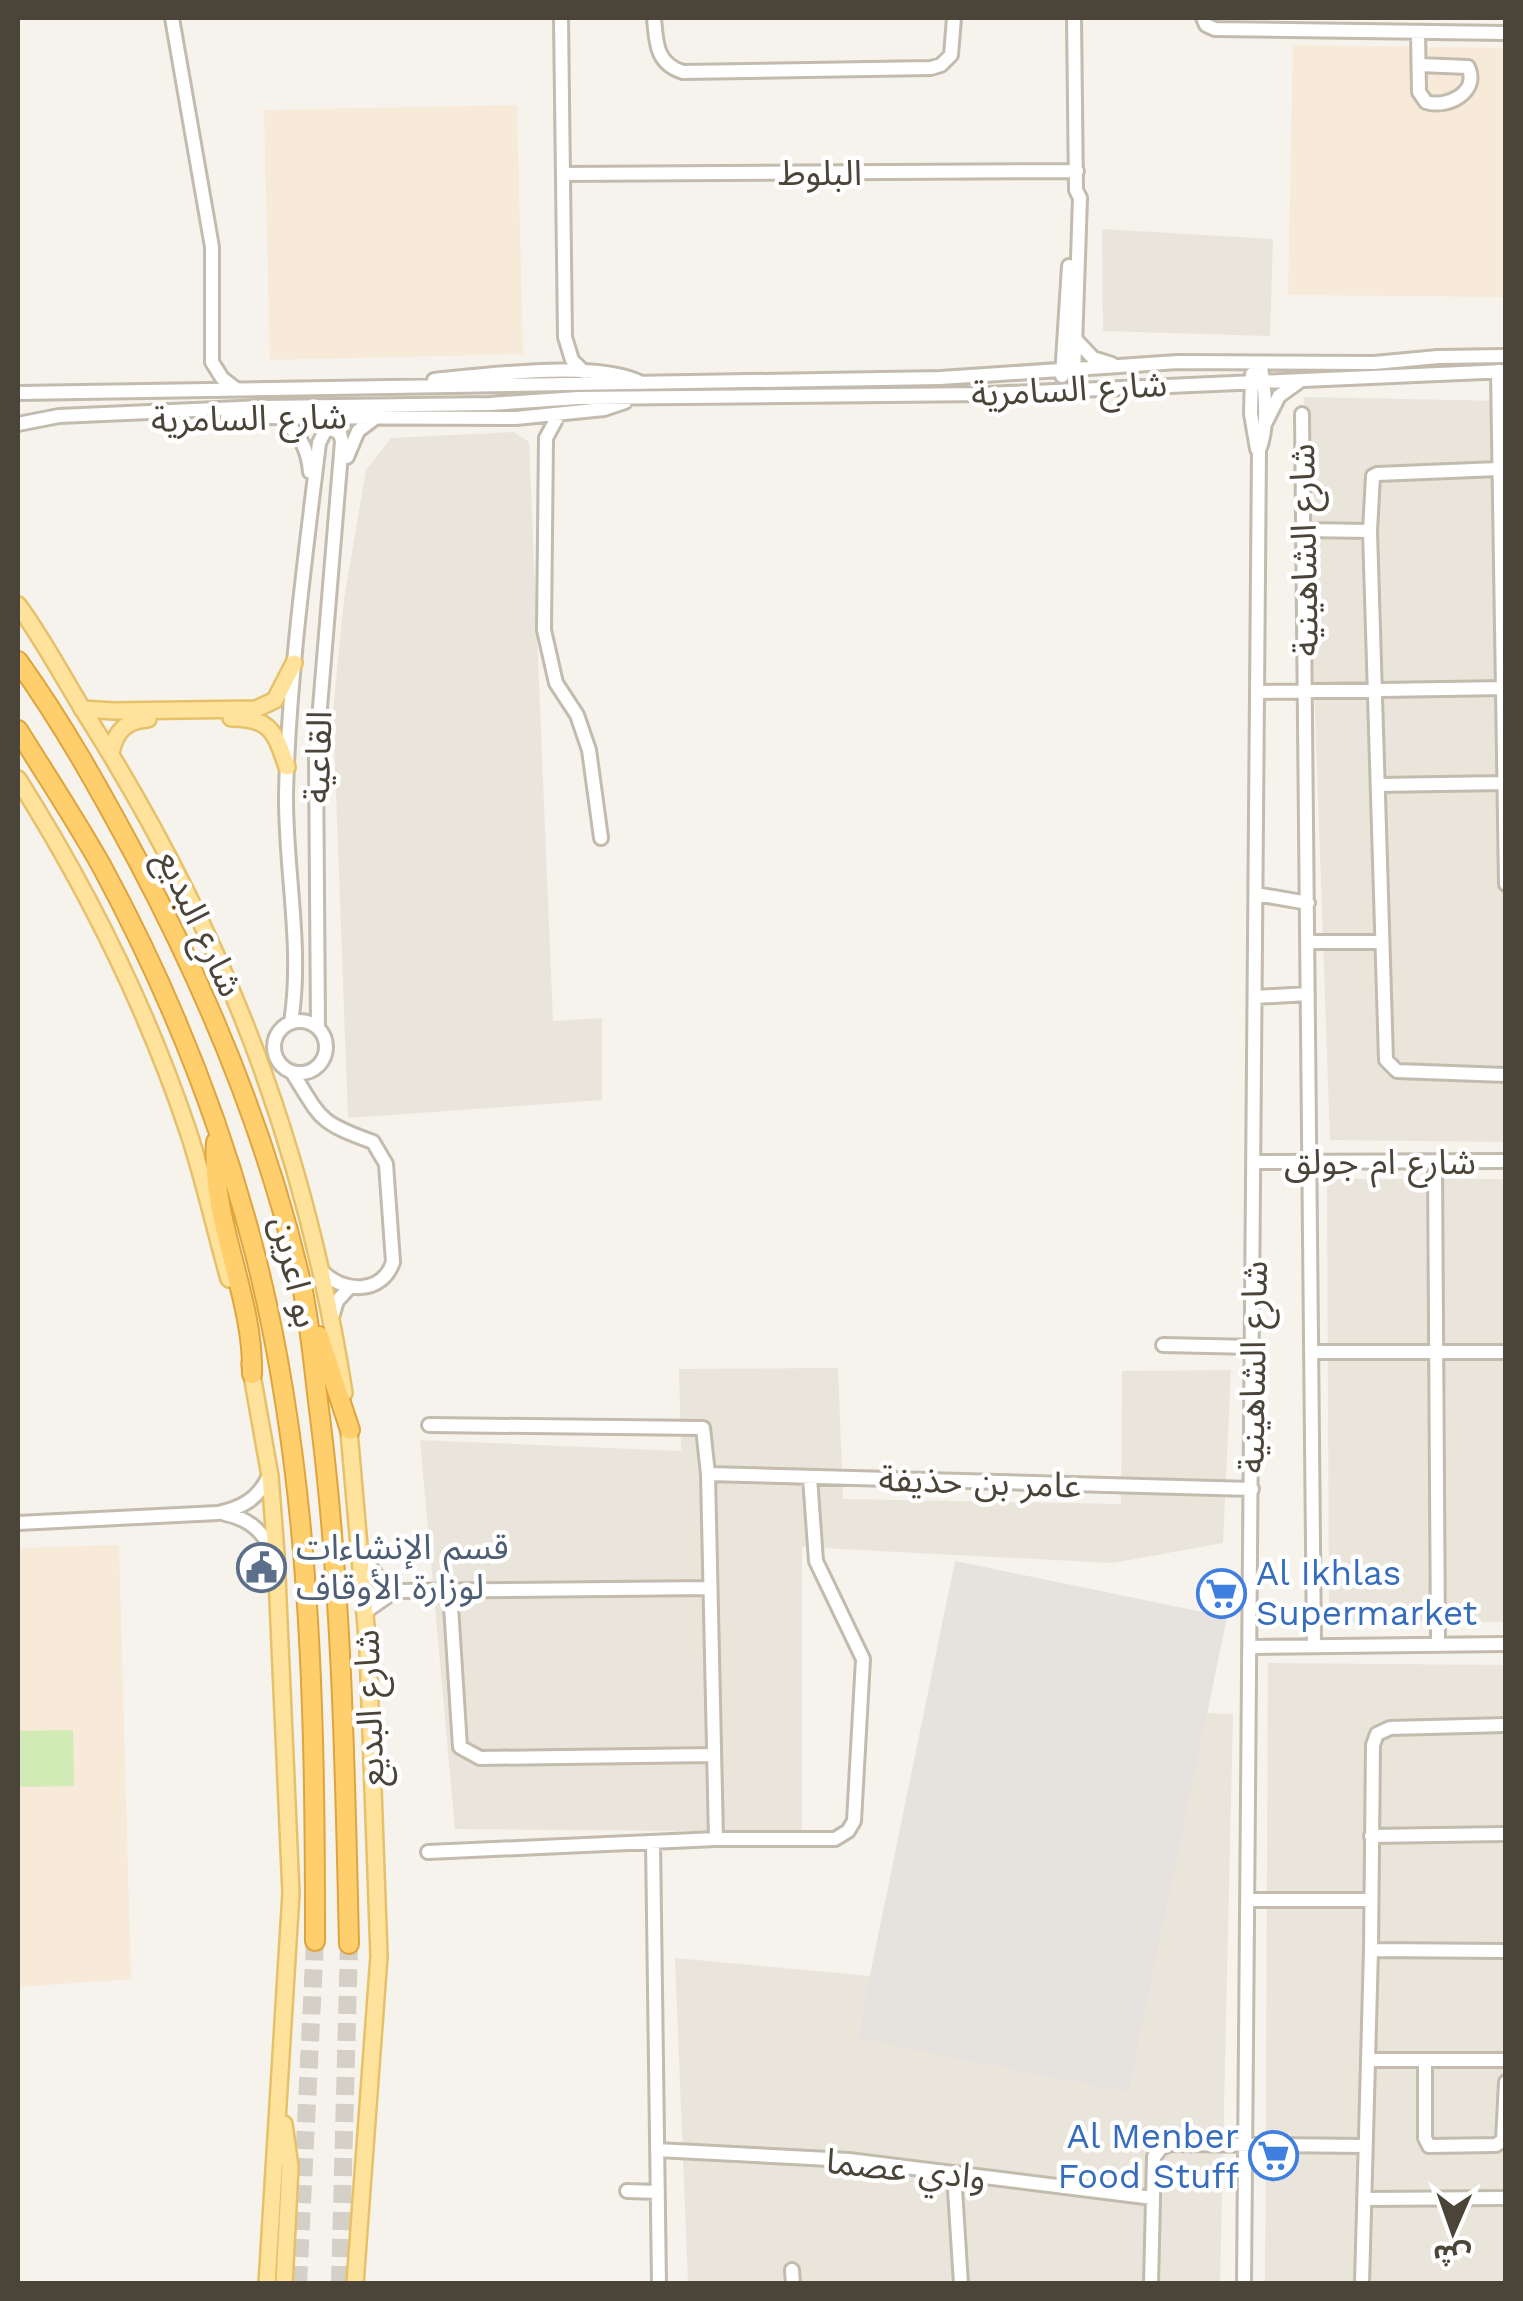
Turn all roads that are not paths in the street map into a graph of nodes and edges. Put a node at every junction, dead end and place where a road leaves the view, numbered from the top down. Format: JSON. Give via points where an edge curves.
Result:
{"nodes":[{"id":1,"x":172,"y":18,"type":"edge"},
{"id":2,"x":560,"y":18,"type":"edge"},
{"id":3,"x":654,"y":18,"type":"edge"},
{"id":4,"x":954,"y":18,"type":"edge"},
{"id":5,"x":1074,"y":18,"type":"edge"},
{"id":6,"x":1203,"y":18,"type":"edge"},
{"id":7,"x":1418,"y":32,"type":"junction"},
{"id":8,"x":1506,"y":33,"type":"edge"},
{"id":9,"x":1419,"y":65,"type":"junction"},
{"id":10,"x":1077,"y":171,"type":"junction"},
{"id":11,"x":563,"y":174,"type":"junction"},
{"id":12,"x":565,"y":337,"type":"junction"},
{"id":13,"x":1069,"y":343,"type":"junction"},
{"id":14,"x":1506,"y":356,"type":"edge"},
{"id":15,"x":212,"y":362,"type":"junction"},
{"id":16,"x":1260,"y":362,"type":"junction"},
{"id":17,"x":1144,"y":364,"type":"junction"},
{"id":18,"x":547,"y":372,"type":"junction"},
{"id":19,"x":584,"y":372,"type":"junction"},
{"id":20,"x":1068,"y":372,"type":"junction"},
{"id":21,"x":1502,"y":372,"type":"edge"},
{"id":22,"x":1030,"y":374,"type":"junction"},
{"id":23,"x":1301,"y":381,"type":"junction"},
{"id":24,"x":780,"y":382,"type":"junction"},
{"id":25,"x":1213,"y":382,"type":"junction"},
{"id":26,"x":1257,"y":382,"type":"junction"},
{"id":27,"x":645,"y":385,"type":"junction"},
{"id":28,"x":387,"y":388,"type":"junction"},
{"id":29,"x":236,"y":389,"type":"junction"},
{"id":30,"x":1068,"y":389,"type":"junction"},
{"id":31,"x":194,"y":390,"type":"junction"},
{"id":32,"x":18,"y":393,"type":"edge"},
{"id":33,"x":632,"y":398,"type":"junction"},
{"id":34,"x":780,"y":398,"type":"junction"},
{"id":35,"x":559,"y":414,"type":"junction"},
{"id":36,"x":1251,"y":414,"type":"junction"},
{"id":37,"x":1302,"y":414,"type":"dead end"},
{"id":38,"x":105,"y":415,"type":"junction"},
{"id":39,"x":380,"y":416,"type":"junction"},
{"id":40,"x":529,"y":417,"type":"junction"},
{"id":41,"x":280,"y":418,"type":"junction"},
{"id":42,"x":18,"y":420,"type":"edge"},
{"id":43,"x":1263,"y":428,"type":"junction"},
{"id":44,"x":546,"y":438,"type":"junction"},
{"id":45,"x":1258,"y":450,"type":"junction"},
{"id":46,"x":1498,"y":469,"type":"junction"},
{"id":47,"x":340,"y":488,"type":"junction"},
{"id":48,"x":312,"y":505,"type":"junction"},
{"id":49,"x":1302,"y":530,"type":"junction"},
{"id":50,"x":1370,"y":532,"type":"junction"},
{"id":51,"x":18,"y":605,"type":"edge"},
{"id":52,"x":18,"y":662,"type":"edge"},
{"id":53,"x":294,"y":663,"type":"junction"},
{"id":54,"x":1503,"y":688,"type":"edge"},
{"id":55,"x":1306,"y":690,"type":"junction"},
{"id":56,"x":1375,"y":690,"type":"junction"},
{"id":57,"x":1259,"y":692,"type":"junction"},
{"id":58,"x":82,"y":708,"type":"junction"},
{"id":59,"x":18,"y":730,"type":"edge"},
{"id":60,"x":110,"y":752,"type":"junction"},
{"id":61,"x":287,"y":768,"type":"junction"},
{"id":62,"x":18,"y":778,"type":"edge"},
{"id":63,"x":1503,"y":783,"type":"junction"},
{"id":64,"x":1378,"y":785,"type":"junction"},
{"id":65,"x":600,"y":838,"type":"dead end"},
{"id":66,"x":1506,"y":884,"type":"edge"},
{"id":67,"x":1256,"y":894,"type":"junction"},
{"id":68,"x":1308,"y":903,"type":"junction"},
{"id":69,"x":1308,"y":942,"type":"junction"},
{"id":70,"x":1382,"y":942,"type":"junction"},
{"id":71,"x":1308,"y":994,"type":"junction"},
{"id":72,"x":1256,"y":997,"type":"junction"},
{"id":73,"x":291,"y":1022,"type":"junction"},
{"id":74,"x":318,"y":1027,"type":"junction"},
{"id":75,"x":314,"y":1070,"type":"junction"},
{"id":76,"x":292,"y":1072,"type":"junction"},
{"id":77,"x":1506,"y":1075,"type":"edge"},
{"id":78,"x":311,"y":1103,"type":"junction"},
{"id":79,"x":217,"y":1132,"type":"junction"},
{"id":80,"x":1506,"y":1161,"type":"edge"},
{"id":81,"x":1254,"y":1162,"type":"junction"},
{"id":82,"x":1311,"y":1162,"type":"junction"},
{"id":83,"x":1435,"y":1162,"type":"junction"},
{"id":84,"x":322,"y":1270,"type":"junction"},
{"id":85,"x":302,"y":1284,"type":"junction"},
{"id":86,"x":349,"y":1288,"type":"junction"},
{"id":87,"x":332,"y":1317,"type":"junction"},
{"id":88,"x":1163,"y":1344,"type":"dead end"},
{"id":89,"x":1253,"y":1347,"type":"junction"},
{"id":90,"x":1311,"y":1352,"type":"junction"},
{"id":91,"x":1435,"y":1352,"type":"junction"},
{"id":92,"x":1506,"y":1352,"type":"edge"},
{"id":93,"x":252,"y":1374,"type":"junction"},
{"id":94,"x":428,"y":1425,"type":"dead end"},
{"id":95,"x":350,"y":1430,"type":"junction"},
{"id":96,"x":708,"y":1474,"type":"junction"},
{"id":97,"x":270,"y":1476,"type":"junction"},
{"id":98,"x":810,"y":1477,"type":"junction"},
{"id":99,"x":1252,"y":1490,"type":"junction"},
{"id":100,"x":218,"y":1513,"type":"junction"},
{"id":101,"x":18,"y":1523,"type":"edge"},
{"id":102,"x":361,"y":1550,"type":"junction"},
{"id":103,"x":276,"y":1554,"type":"junction"},
{"id":104,"x":710,"y":1588,"type":"junction"},
{"id":105,"x":396,"y":1591,"type":"junction"},
{"id":106,"x":450,"y":1591,"type":"junction"},
{"id":107,"x":365,"y":1612,"type":"junction"},
{"id":108,"x":1506,"y":1644,"type":"edge"},
{"id":109,"x":1438,"y":1645,"type":"junction"},
{"id":110,"x":1314,"y":1646,"type":"junction"},
{"id":111,"x":1250,"y":1647,"type":"junction"},
{"id":112,"x":1506,"y":1725,"type":"edge"},
{"id":113,"x":714,"y":1756,"type":"junction"},
{"id":114,"x":1506,"y":1834,"type":"edge"},
{"id":115,"x":1371,"y":1836,"type":"junction"},
{"id":116,"x":716,"y":1839,"type":"junction"},
{"id":117,"x":653,"y":1842,"type":"junction"},
{"id":118,"x":428,"y":1852,"type":"dead end"},
{"id":119,"x":1249,"y":1900,"type":"junction"},
{"id":120,"x":1370,"y":1900,"type":"junction"},
{"id":121,"x":315,"y":1941,"type":"tunnel mouth"},
{"id":122,"x":350,"y":1944,"type":"tunnel mouth"},
{"id":123,"x":1371,"y":1950,"type":"junction"},
{"id":124,"x":1506,"y":1951,"type":"edge"},
{"id":125,"x":1368,"y":2060,"type":"junction"},
{"id":126,"x":1425,"y":2060,"type":"junction"},
{"id":127,"x":1506,"y":2060,"type":"edge"},
{"id":128,"x":1506,"y":2082,"type":"edge"},
{"id":129,"x":280,"y":2111,"type":"junction"},
{"id":130,"x":1246,"y":2143,"type":"junction"},
{"id":131,"x":1365,"y":2146,"type":"junction"},
{"id":132,"x":658,"y":2150,"type":"junction"},
{"id":133,"x":954,"y":2174,"type":"junction"},
{"id":134,"x":627,"y":2191,"type":"dead end"},
{"id":135,"x":658,"y":2192,"type":"junction"},
{"id":136,"x":1153,"y":2198,"type":"junction"},
{"id":137,"x":1506,"y":2198,"type":"edge"},
{"id":138,"x":1364,"y":2199,"type":"junction"},
{"id":139,"x":267,"y":2284,"type":"edge"},
{"id":140,"x":284,"y":2284,"type":"edge"},
{"id":141,"x":355,"y":2284,"type":"edge"},
{"id":142,"x":659,"y":2284,"type":"edge"},
{"id":143,"x":960,"y":2284,"type":"edge"},
{"id":144,"x":1152,"y":2284,"type":"edge"},
{"id":145,"x":1244,"y":2284,"type":"edge"},
{"id":146,"x":1362,"y":2284,"type":"edge"}],
"edges":[{"from":1,"to":15,"type":"street","via":[[212,247]]},
{"from":2,"to":11,"type":"street"},
{"from":3,"to":4,"type":"street","via":[[660,57],[683,72],[931,68],[951,55]]},
{"from":5,"to":10,"type":"street"},
{"from":6,"to":7,"type":"street","via":[[1215,29]]},
{"from":7,"to":8,"type":"street"},
{"from":7,"to":9,"type":"street"},
{"from":9,"to":9,"type":"street","via":[[1420,92],[1434,105],[1449,102],[1471,83],[1468,67]]},
{"from":10,"to":11,"type":"street","name":"البلوط"},
{"from":10,"to":13,"type":"street"},
{"from":11,"to":12,"type":"street"},
{"from":12,"to":18,"type":"street"},
{"from":12,"to":19,"type":"street","via":[[569,356]]},
{"from":13,"to":17,"type":"street","via":[[1099,361]]},
{"from":13,"to":20,"type":"street"},
{"from":13,"to":22,"type":"street"},
{"from":14,"to":16,"type":"street","name":"شارع السامرية"},
{"from":15,"to":29,"type":"street"},
{"from":15,"to":31,"type":"street"},
{"from":16,"to":17,"type":"street","name":"شارع السامرية"},
{"from":16,"to":26,"type":"street","name":"شارع الشاهينية"},
{"from":17,"to":20,"type":"street","name":"شارع السامرية"},
{"from":18,"to":19,"type":"street","name":"شارع السامرية"},
{"from":18,"to":28,"type":"street","name":"شارع السامرية"},
{"from":19,"to":27,"type":"street","name":"شارع السامرية","via":[[620,373]]},
{"from":20,"to":22,"type":"street","name":"شارع السامرية"},
{"from":20,"to":30,"type":"street"},
{"from":21,"to":23,"type":"street","name":"شارع السامرية"},
{"from":21,"to":46,"type":"street"},
{"from":22,"to":24,"type":"street","name":"شارع السامرية"},
{"from":23,"to":26,"type":"street","name":"شارع السامرية"},
{"from":23,"to":43,"type":"street","via":[[1279,396]]},
{"from":24,"to":27,"type":"street","name":"شارع السامرية"},
{"from":24,"to":34,"type":"street"},
{"from":25,"to":26,"type":"street","name":"شارع السامرية"},
{"from":25,"to":30,"type":"street","name":"شارع السامرية"},
{"from":25,"to":36,"type":"street","via":[[1236,392]]},
{"from":26,"to":36,"type":"street","name":"شارع الشاهينية"},
{"from":26,"to":43,"type":"street","name":"شارع الشاهينية"},
{"from":27,"to":28,"type":"street","name":"شارع السامرية"},
{"from":28,"to":29,"type":"street","name":"شارع السامرية"},
{"from":29,"to":31,"type":"street","name":"شارع السامرية"},
{"from":30,"to":34,"type":"street","name":"شارع السامرية"},
{"from":31,"to":32,"type":"street","name":"شارع السامرية"},
{"from":33,"to":34,"type":"street","name":"شارع السامرية"},
{"from":33,"to":35,"type":"street","name":"شارع السامرية"},
{"from":33,"to":38,"type":"street","name":"شارع السامرية"},
{"from":35,"to":40,"type":"street","name":"شارع السامرية"},
{"from":35,"to":44,"type":"street"},
{"from":36,"to":45,"type":"street","name":"شارع الشاهينية"},
{"from":37,"to":49,"type":"street","name":"شارع الشاهينية"},
{"from":38,"to":41,"type":"street","name":"شارع السامرية"},
{"from":38,"to":42,"type":"street","name":"شارع السامرية"},
{"from":39,"to":40,"type":"street","name":"شارع السامرية"},
{"from":39,"to":41,"type":"street","name":"شارع السامرية"},
{"from":39,"to":47,"type":"street","name":"القاعية","via":[[351,443]]},
{"from":40,"to":44,"type":"street"},
{"from":41,"to":48,"type":"street","name":"القاعية","via":[[306,447]]},
{"from":43,"to":45,"type":"street","name":"شارع الشاهينية"},
{"from":44,"to":65,"type":"street","via":[[544,630],[556,683],[577,715],[588,750]]},
{"from":45,"to":57,"type":"street","name":"شارع الشاهينية"},
{"from":46,"to":50,"type":"street","via":[[1372,476]]},
{"from":46,"to":54,"type":"street"},
{"from":47,"to":48,"type":"street","name":"القاعية","via":[[342,437],[328,430],[320,438]]},
{"from":47,"to":74,"type":"street","name":"القاعية","via":[[317,741]]},
{"from":48,"to":53,"type":"street","name":"القاعية"},
{"from":49,"to":50,"type":"street"},
{"from":49,"to":55,"type":"street","name":"شارع الشاهينية"},
{"from":50,"to":56,"type":"street"},
{"from":51,"to":58,"type":"main road","name":"شارع البديع"},
{"from":52,"to":85,"type":"highway","name":"بو اعرين","via":[[91,773],[208,1000]]},
{"from":53,"to":58,"type":"main road","via":[[274,700],[256,708]]},
{"from":53,"to":61,"type":"street","name":"القاعية"},
{"from":54,"to":56,"type":"street"},
{"from":54,"to":63,"type":"street"},
{"from":55,"to":56,"type":"street"},
{"from":55,"to":57,"type":"street"},
{"from":55,"to":68,"type":"street","name":"شارع الشاهينية"},
{"from":56,"to":64,"type":"street"},
{"from":57,"to":67,"type":"street","name":"شارع الشاهينية"},
{"from":58,"to":60,"type":"main road","name":"شارع البديع"},
{"from":59,"to":79,"type":"highway","name":"بو اعرين","via":[[124,910]]},
{"from":60,"to":61,"type":"main road","via":[[133,720],[241,718],[273,731]]},
{"from":60,"to":84,"type":"main road","name":"شارع البديع","via":[[217,951],[273,1096]]},
{"from":61,"to":73,"type":"street","name":"القاعية"},
{"from":62,"to":93,"type":"main road","via":[[110,936],[160,1056],[189,1132]]},
{"from":63,"to":64,"type":"street"},
{"from":63,"to":66,"type":"street"},
{"from":64,"to":70,"type":"street"},
{"from":67,"to":68,"type":"street"},
{"from":67,"to":72,"type":"street","name":"شارع الشاهينية"},
{"from":68,"to":69,"type":"street","name":"شارع الشاهينية"},
{"from":69,"to":70,"type":"street"},
{"from":69,"to":71,"type":"street","name":"شارع الشاهينية"},
{"from":70,"to":77,"type":"street","via":[[1384,1051],[1391,1068]]},
{"from":71,"to":72,"type":"street"},
{"from":71,"to":82,"type":"street","name":"شارع الشاهينية"},
{"from":72,"to":81,"type":"street","name":"شارع الشاهينية"},
{"from":73,"to":74,"type":"street"},
{"from":73,"to":76,"type":"street","via":[[273,1048]]},
{"from":74,"to":75,"type":"street","via":[[327,1050]]},
{"from":75,"to":76,"type":"street"},
{"from":75,"to":78,"type":"street"},
{"from":76,"to":78,"type":"street"},
{"from":78,"to":86,"type":"street","via":[[321,1120],[373,1142],[386,1164],[393,1262],[378,1283]]},
{"from":79,"to":93,"type":"highway","via":[[217,1183]]},
{"from":79,"to":121,"type":"highway","name":"بو اعرين","via":[[255,1253],[299,1511],[309,1644]]},
{"from":80,"to":83,"type":"street","name":"شارع ام جولق"},
{"from":81,"to":82,"type":"street","name":"شارع ام جولق"},
{"from":81,"to":89,"type":"street","name":"شارع الشاهينية"},
{"from":82,"to":83,"type":"street","name":"شارع ام جولق"},
{"from":82,"to":90,"type":"street","name":"شارع الشاهينية"},
{"from":83,"to":91,"type":"street"},
{"from":84,"to":86,"type":"street"},
{"from":84,"to":87,"type":"main road","name":"شارع البديع"},
{"from":85,"to":95,"type":"highway"},
{"from":85,"to":122,"type":"highway","name":"بو اعرين","via":[[342,1639]]},
{"from":86,"to":87,"type":"street"},
{"from":87,"to":95,"type":"main road","name":"شارع البديع"},
{"from":88,"to":89,"type":"street"},
{"from":89,"to":99,"type":"street","name":"شارع الشاهينية"},
{"from":90,"to":91,"type":"street"},
{"from":90,"to":110,"type":"street","name":"شارع الشاهينية"},
{"from":91,"to":92,"type":"street"},
{"from":91,"to":109,"type":"street"},
{"from":93,"to":97,"type":"main road"},
{"from":94,"to":96,"type":"street","via":[[703,1428]]},
{"from":95,"to":102,"type":"main road","name":"شارع البديع"},
{"from":96,"to":98,"type":"street","name":"عامر بن حذيفة"},
{"from":96,"to":104,"type":"street"},
{"from":97,"to":100,"type":"street","via":[[254,1498]]},
{"from":97,"to":103,"type":"main road"},
{"from":98,"to":99,"type":"street","name":"عامر بن حذيفة"},
{"from":98,"to":116,"type":"street","via":[[816,1561],[862,1659],[854,1821],[835,1839]]},
{"from":99,"to":111,"type":"street","name":"شارع الشاهينية"},
{"from":100,"to":101,"type":"street"},
{"from":100,"to":103,"type":"street","via":[[258,1528]]},
{"from":102,"to":105,"type":"street","via":[[368,1567]]},
{"from":102,"to":107,"type":"main road","name":"شارع البديع"},
{"from":103,"to":129,"type":"main road","via":[[291,1893]]},
{"from":104,"to":106,"type":"street"},
{"from":104,"to":113,"type":"street"},
{"from":105,"to":106,"type":"street"},
{"from":105,"to":107,"type":"street"},
{"from":106,"to":113,"type":"street","via":[[464,1752],[480,1758]]},
{"from":107,"to":141,"type":"main road","name":"شارع البديع","via":[[378,1956]]},
{"from":108,"to":109,"type":"street"},
{"from":109,"to":110,"type":"street"},
{"from":110,"to":111,"type":"street"},
{"from":111,"to":119,"type":"street","name":"شارع الشاهينية"},
{"from":112,"to":115,"type":"street","via":[[1390,1728],[1378,1734]]},
{"from":113,"to":116,"type":"street"},
{"from":114,"to":115,"type":"street"},
{"from":115,"to":120,"type":"street"},
{"from":116,"to":117,"type":"street"},
{"from":117,"to":118,"type":"street"},
{"from":117,"to":132,"type":"street"},
{"from":119,"to":120,"type":"street"},
{"from":119,"to":130,"type":"street","name":"شارع الشاهينية"},
{"from":120,"to":123,"type":"street"},
{"from":123,"to":124,"type":"street"},
{"from":123,"to":125,"type":"street"},
{"from":125,"to":126,"type":"street"},
{"from":125,"to":131,"type":"street"},
{"from":126,"to":127,"type":"street"},
{"from":126,"to":128,"type":"street","via":[[1430,2146],[1503,2140]]},
{"from":129,"to":139,"type":"main road"},
{"from":129,"to":140,"type":"main road","via":[[290,2154]]},
{"from":130,"to":131,"type":"street"},
{"from":130,"to":136,"type":"street","via":[[1161,2148],[1154,2157]]},
{"from":130,"to":145,"type":"street","name":"شارع الشاهينية"},
{"from":131,"to":138,"type":"street"},
{"from":132,"to":133,"type":"street","name":"وادي عصما","via":[[849,2160]]},
{"from":132,"to":135,"type":"street"},
{"from":133,"to":136,"type":"street","name":"وادي عصما"},
{"from":133,"to":143,"type":"street"},
{"from":134,"to":135,"type":"street"},
{"from":135,"to":142,"type":"street"},
{"from":136,"to":144,"type":"street"},
{"from":137,"to":138,"type":"street"},
{"from":138,"to":146,"type":"street"}]}
